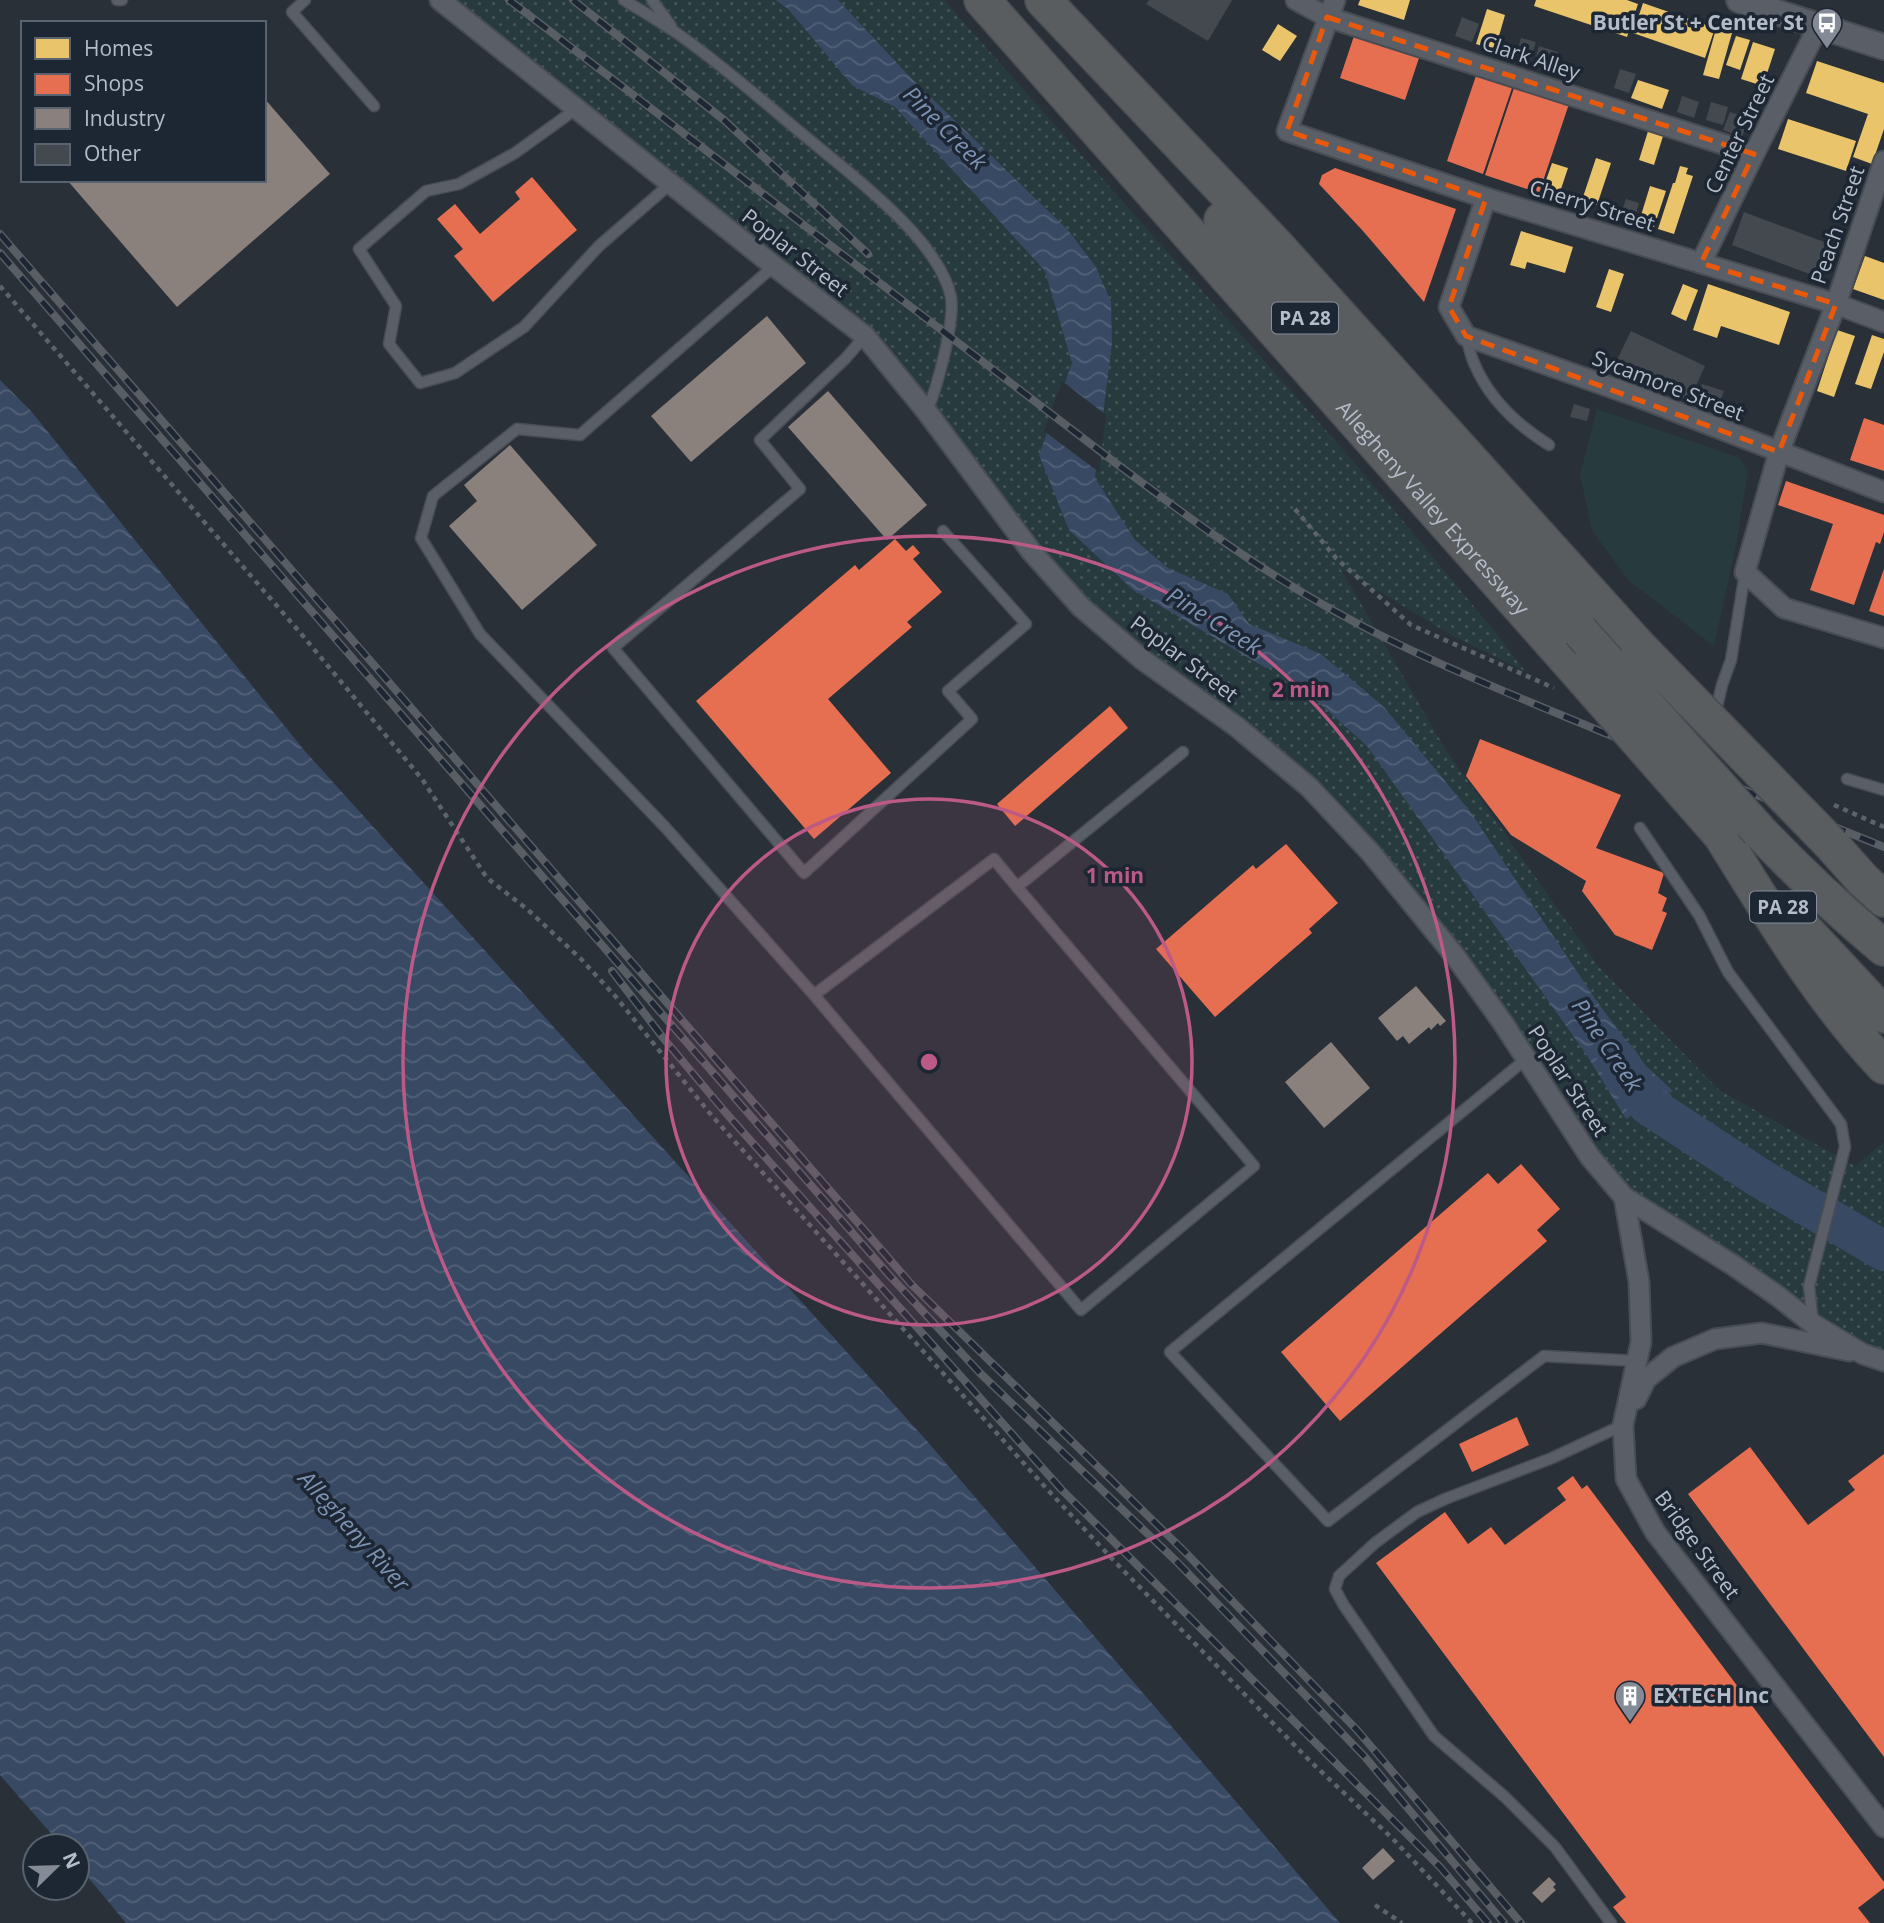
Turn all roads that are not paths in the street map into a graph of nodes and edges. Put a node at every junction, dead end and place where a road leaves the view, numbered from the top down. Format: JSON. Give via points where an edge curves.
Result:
{"nodes":[{"id":1,"x":305,"y":0,"type":"edge"},
{"id":2,"x":440,"y":0,"type":"edge"},
{"id":3,"x":624,"y":0,"type":"edge"},
{"id":4,"x":652,"y":0,"type":"edge"},
{"id":5,"x":982,"y":0,"type":"edge"},
{"id":6,"x":1035,"y":0,"type":"edge"},
{"id":7,"x":1043,"y":0,"type":"edge"},
{"id":8,"x":1296,"y":0,"type":"edge"},
{"id":9,"x":1738,"y":0,"type":"edge"},
{"id":10,"x":1331,"y":8,"type":"edge"},
{"id":11,"x":1819,"y":25,"type":"junction"},
{"id":12,"x":676,"y":32,"type":"junction"},
{"id":13,"x":1884,"y":47,"type":"edge"},
{"id":14,"x":374,"y":106,"type":"dead end"},
{"id":15,"x":576,"y":108,"type":"junction"},
{"id":16,"x":1754,"y":154,"type":"junction"},
{"id":17,"x":1884,"y":161,"type":"edge"},
{"id":18,"x":670,"y":184,"type":"junction"},
{"id":19,"x":1486,"y":198,"type":"junction"},
{"id":20,"x":1702,"y":263,"type":"junction"},
{"id":21,"x":774,"y":266,"type":"junction"},
{"id":22,"x":1836,"y":304,"type":"junction"},
{"id":23,"x":1884,"y":322,"type":"edge"},
{"id":24,"x":865,"y":336,"type":"junction"},
{"id":25,"x":1466,"y":336,"type":"junction"},
{"id":26,"x":927,"y":412,"type":"junction"},
{"id":27,"x":1549,"y":446,"type":"dead end"},
{"id":28,"x":1779,"y":452,"type":"junction"},
{"id":29,"x":1884,"y":492,"type":"edge"},
{"id":30,"x":943,"y":531,"type":"dead end"},
{"id":31,"x":1745,"y":572,"type":"junction"},
{"id":32,"x":1884,"y":638,"type":"edge"},
{"id":33,"x":1709,"y":738,"type":"dead end"},
{"id":34,"x":1183,"y":752,"type":"dead end"},
{"id":35,"x":1847,"y":779,"type":"dead end"},
{"id":36,"x":1884,"y":790,"type":"edge"},
{"id":37,"x":1640,"y":828,"type":"dead end"},
{"id":38,"x":1721,"y":835,"type":"junction"},
{"id":39,"x":1883,"y":884,"type":"edge"},
{"id":40,"x":1017,"y":887,"type":"junction"},
{"id":41,"x":1884,"y":948,"type":"edge"},
{"id":42,"x":1848,"y":977,"type":"junction"},
{"id":43,"x":814,"y":995,"type":"junction"},
{"id":44,"x":1884,"y":1002,"type":"edge"},
{"id":45,"x":1884,"y":1015,"type":"edge"},
{"id":46,"x":1526,"y":1059,"type":"junction"},
{"id":47,"x":1884,"y":1066,"type":"edge"},
{"id":48,"x":1624,"y":1197,"type":"junction"},
{"id":49,"x":1813,"y":1324,"type":"junction"},
{"id":50,"x":1863,"y":1354,"type":"junction"},
{"id":51,"x":1637,"y":1361,"type":"junction"},
{"id":52,"x":1884,"y":1361,"type":"edge"},
{"id":53,"x":1623,"y":1425,"type":"junction"},
{"id":54,"x":1884,"y":1827,"type":"edge"},
{"id":55,"x":1611,"y":1923,"type":"edge"}],
"edges":[{"from":1,"to":14,"type":"lane","via":[[292,12]]},
{"from":2,"to":15,"type":"street","name":"Poplar Street"},
{"from":3,"to":12,"type":"lane"},
{"from":4,"to":12,"type":"lane"},
{"from":5,"to":38,"type":"highway","name":"Allegheny Valley Expressway","number":"PA 28","bridge":true},
{"from":6,"to":41,"type":"highway","name":"Allegheny Valley Expressway","number":"PA 28","bridge":true,"via":[[1357,379],[1759,831]]},
{"from":7,"to":39,"type":"highway","bridge":true,"via":[[1273,243],[1639,647],[1831,844]]},
{"from":8,"to":10,"type":"street","name":"Clark Alley"},
{"from":9,"to":11,"type":"street"},
{"from":10,"to":16,"type":"street","name":"Clark Alley"},
{"from":10,"to":19,"type":"street","name":"Cherry Street","via":[[1287,131]]},
{"from":11,"to":13,"type":"street"},
{"from":11,"to":16,"type":"street","name":"Center Street"},
{"from":12,"to":26,"type":"lane","via":[[879,198],[922,242],[951,298],[942,367]]},
{"from":15,"to":18,"type":"street","name":"Poplar Street"},
{"from":15,"to":18,"type":"lane","via":[[515,153],[459,184],[426,191],[359,249],[396,306],[389,344],[420,383],[455,373],[524,327],[599,246]]},
{"from":16,"to":20,"type":"street","name":"Center Street"},
{"from":17,"to":22,"type":"street","name":"Peach Street"},
{"from":18,"to":21,"type":"street","name":"Poplar Street"},
{"from":19,"to":20,"type":"street","name":"Cherry Street"},
{"from":19,"to":25,"type":"street","via":[[1448,307]]},
{"from":20,"to":22,"type":"street","name":"Cherry Street"},
{"from":21,"to":24,"type":"street","name":"Poplar Street"},
{"from":21,"to":43,"type":"lane","via":[[580,435],[517,429],[433,496],[421,538],[480,634],[665,827]]},
{"from":22,"to":23,"type":"street","name":"Cherry Street"},
{"from":22,"to":28,"type":"street","name":"Peach Street"},
{"from":24,"to":26,"type":"street","name":"Poplar Street"},
{"from":24,"to":30,"type":"lane","via":[[761,440],[800,489],[613,648],[804,873],[972,719],[947,691],[1026,624]]},
{"from":25,"to":27,"type":"lane","via":[[1474,364],[1496,402]]},
{"from":25,"to":28,"type":"street","name":"Sycamore Street"},
{"from":26,"to":46,"type":"street","name":"Poplar Street","via":[[1031,551],[1081,607],[1309,787],[1362,844],[1455,956]]},
{"from":28,"to":29,"type":"street","name":"Sycamore Street"},
{"from":28,"to":31,"type":"street","name":"Peach Street"},
{"from":31,"to":32,"type":"street","via":[[1784,608]]},
{"from":31,"to":33,"type":"lane","via":[[1731,660]]},
{"from":34,"to":40,"type":"lane"},
{"from":35,"to":36,"type":"lane"},
{"from":37,"to":49,"type":"lane","via":[[1699,915],[1728,972],[1841,1124],[1845,1147],[1809,1286]]},
{"from":38,"to":42,"type":"highway","name":"Allegheny Valley Expressway","number":"PA 28"},
{"from":38,"to":47,"type":"highway","via":[[1816,984]]},
{"from":40,"to":43,"type":"lane","via":[[994,859]]},
{"from":40,"to":43,"type":"lane","via":[[1254,1166],[1081,1310]]},
{"from":42,"to":44,"type":"highway"},
{"from":42,"to":45,"type":"highway","name":"Allegheny Valley Expressway","number":"PA 28"},
{"from":46,"to":48,"type":"street","name":"Poplar Street","via":[[1590,1157]]},
{"from":46,"to":51,"type":"lane","via":[[1170,1352],[1328,1521],[1544,1356]]},
{"from":48,"to":49,"type":"street","name":"Poplar Street","via":[[1733,1265]]},
{"from":48,"to":51,"type":"street","name":"Bridge Street","via":[[1639,1282],[1641,1342]]},
{"from":49,"to":50,"type":"street","name":"Poplar Street"},
{"from":50,"to":52,"type":"street","name":"Poplar Street"},
{"from":50,"to":53,"type":"street","via":[[1762,1333],[1715,1339],[1673,1357],[1646,1379]]},
{"from":51,"to":53,"type":"street","name":"Bridge Street"},
{"from":53,"to":54,"type":"street","name":"Bridge Street","via":[[1626,1479],[1655,1532]]},
{"from":53,"to":55,"type":"lane","via":[[1417,1512],[1339,1576],[1335,1589],[1434,1736],[1555,1847]]}]}
